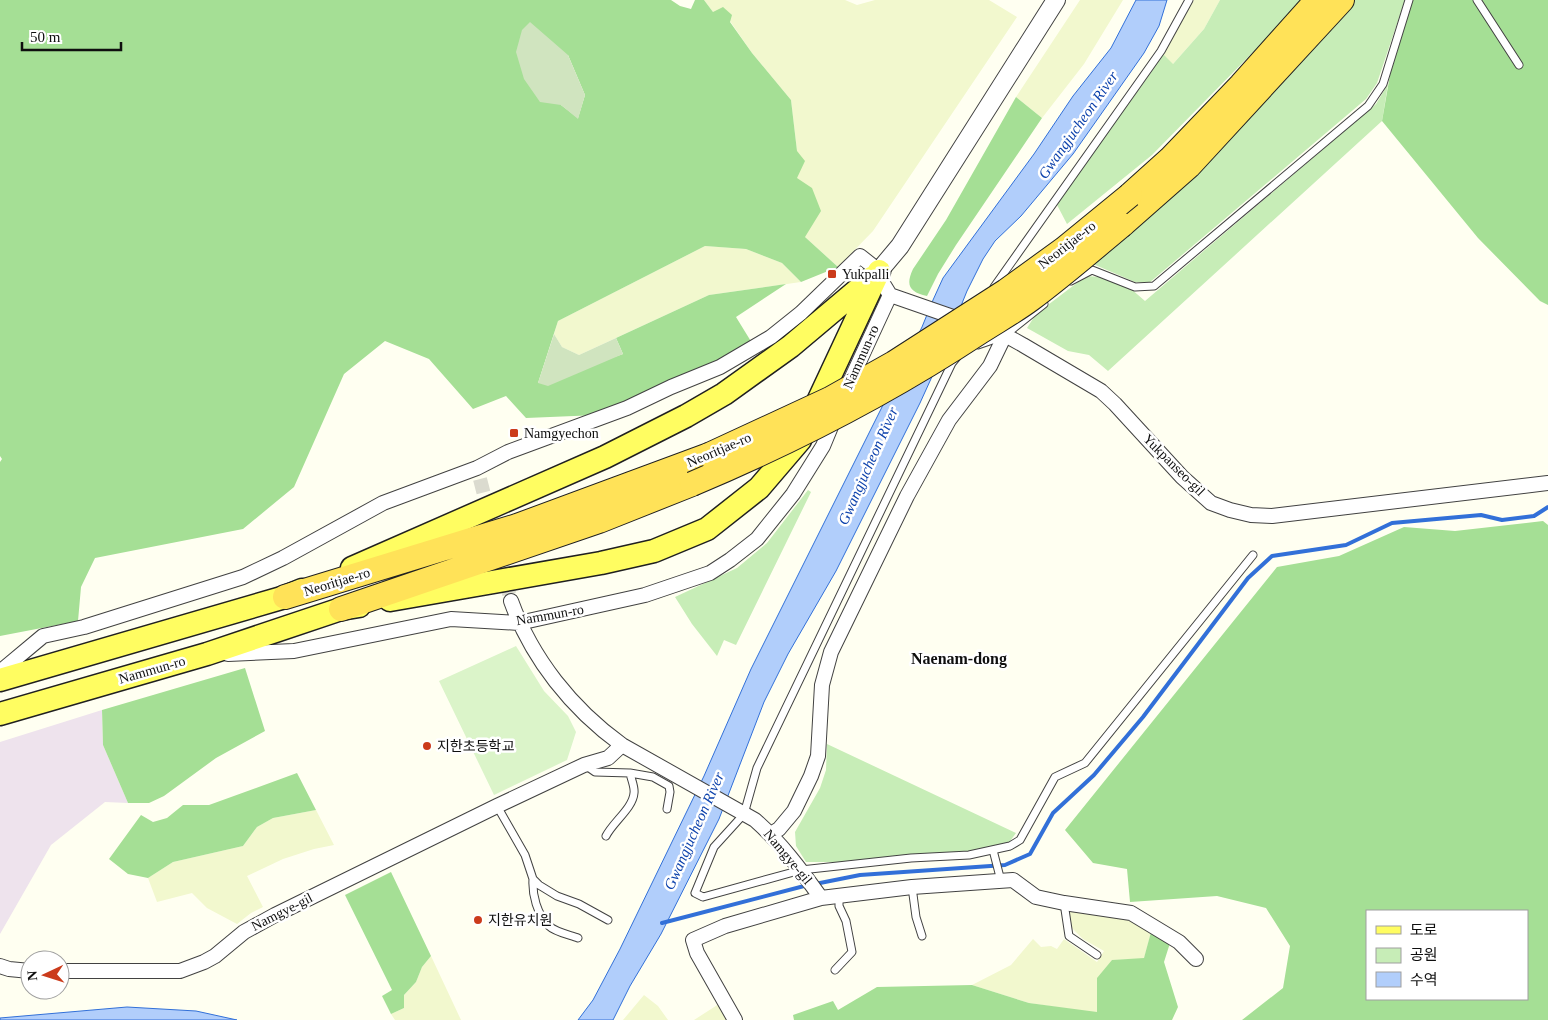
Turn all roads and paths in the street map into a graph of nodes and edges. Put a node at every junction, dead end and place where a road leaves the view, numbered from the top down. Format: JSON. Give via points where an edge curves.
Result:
{"nodes":[{"id":1,"x":1056,"y":0,"type":"edge"},
{"id":2,"x":1189,"y":0,"type":"edge"},
{"id":3,"x":1317,"y":0,"type":"edge"},
{"id":4,"x":1342,"y":0,"type":"edge"},
{"id":5,"x":1409,"y":0,"type":"edge"},
{"id":6,"x":1477,"y":0,"type":"edge"},
{"id":7,"x":1519,"y":65,"type":"dead end"},
{"id":8,"x":879,"y":271,"type":"junction"},
{"id":9,"x":1067,"y":285,"type":"dead end"},
{"id":10,"x":890,"y":295,"type":"junction"},
{"id":11,"x":1051,"y":298,"type":"dead end"},
{"id":12,"x":1005,"y":335,"type":"junction"},
{"id":13,"x":1548,"y":482,"type":"edge"},
{"id":14,"x":1252,"y":555,"type":"dead end"},
{"id":15,"x":285,"y":597,"type":"junction"},
{"id":16,"x":511,"y":601,"type":"tunnel mouth"},
{"id":17,"x":341,"y":609,"type":"junction"},
{"id":18,"x":519,"y":623,"type":"junction"},
{"id":19,"x":207,"y":654,"type":"junction"},
{"id":20,"x":0,"y":672,"type":"edge"},
{"id":21,"x":0,"y":680,"type":"edge"},
{"id":22,"x":0,"y":714,"type":"edge"},
{"id":23,"x":622,"y":745,"type":"junction"},
{"id":24,"x":584,"y":765,"type":"junction"},
{"id":25,"x":630,"y":773,"type":"junction"},
{"id":26,"x":497,"y":806,"type":"junction"},
{"id":27,"x":667,"y":809,"type":"dead end"},
{"id":28,"x":741,"y":812,"type":"junction"},
{"id":29,"x":771,"y":834,"type":"junction"},
{"id":30,"x":606,"y":836,"type":"dead end"},
{"id":31,"x":993,"y":851,"type":"junction"},
{"id":32,"x":804,"y":873,"type":"junction"},
{"id":33,"x":1000,"y":877,"type":"junction"},
{"id":34,"x":534,"y":879,"type":"junction"},
{"id":35,"x":912,"y":887,"type":"junction"},
{"id":36,"x":819,"y":895,"type":"junction"},
{"id":37,"x":839,"y":896,"type":"junction"},
{"id":38,"x":1064,"y":903,"type":"junction"},
{"id":39,"x":608,"y":920,"type":"dead end"},
{"id":40,"x":922,"y":936,"type":"dead end"},
{"id":41,"x":578,"y":938,"type":"dead end"},
{"id":42,"x":1097,"y":955,"type":"dead end"},
{"id":43,"x":1196,"y":959,"type":"dead end"},
{"id":44,"x":0,"y":966,"type":"edge"},
{"id":45,"x":20,"y":970,"type":"edge"},
{"id":46,"x":835,"y":970,"type":"dead end"},
{"id":47,"x":70,"y":971,"type":"edge"},
{"id":48,"x":735,"y":1020,"type":"edge"}],
"edges":[{"from":1,"to":8,"type":"street","via":[[900,246]]},
{"from":2,"to":12,"type":"lane","via":[[1161,51],[994,287]]},
{"from":3,"to":15,"type":"highway","name":"Neoritjae-ro","bridge":true,"via":[[1242,85],[1130,195],[1006,291],[894,363],[822,403],[709,455],[517,526]]},
{"from":4,"to":17,"type":"highway","name":"Neoritjae-ro","bridge":true,"via":[[1189,166],[1030,299],[944,356],[752,459],[599,521]]},
{"from":5,"to":9,"type":"lane","via":[[1382,84],[1368,106],[1154,286],[1135,287],[1092,270]]},
{"from":6,"to":7,"type":"lane"},
{"from":8,"to":10,"type":"street"},
{"from":8,"to":15,"type":"main road","via":[[791,346],[724,394],[686,416],[572,472]]},
{"from":8,"to":17,"type":"main road","via":[[800,440],[760,488],[707,530],[654,550],[601,562]]},
{"from":8,"to":20,"type":"street","via":[[860,256],[771,337],[720,367],[626,408],[508,452],[479,473],[383,503],[243,577],[84,627],[43,636]]},
{"from":10,"to":12,"type":"street","name":"Yukpanseo-gil"},
{"from":10,"to":18,"type":"street","name":"Nammun-ro","via":[[856,365],[823,446],[793,494],[757,539],[710,573],[645,595]]},
{"from":11,"to":12,"type":"lane"},
{"from":12,"to":13,"type":"street","name":"Yukpanseo-gil","via":[[1100,391],[1182,477],[1211,503],[1230,510],[1272,516]]},
{"from":12,"to":28,"type":"lane","via":[[962,351],[952,363],[757,768]]},
{"from":12,"to":29,"type":"street","via":[[990,366],[949,420],[907,496],[831,652],[822,685],[818,756],[794,811]]},
{"from":14,"to":31,"type":"lane","via":[[1085,763],[1055,777],[1020,840]]},
{"from":15,"to":21,"type":"main road","name":"Neoritjae-ro"},
{"from":16,"to":18,"type":"street","name":"Namgye-gil"},
{"from":17,"to":19,"type":"main road","name":"Neoritjae-ro"},
{"from":18,"to":19,"type":"street","name":"Nammun-ro","via":[[451,619],[294,651]]},
{"from":18,"to":23,"type":"street","name":"Namgye-gil","via":[[553,679]]},
{"from":19,"to":22,"type":"main road","name":"Nammun-ro"},
{"from":23,"to":24,"type":"street","name":"Namgye-gil","via":[[608,758]]},
{"from":23,"to":28,"type":"street","name":"Namgye-gil"},
{"from":24,"to":25,"type":"lane","via":[[595,772]]},
{"from":24,"to":26,"type":"street","name":"Namgye-gil"},
{"from":25,"to":27,"type":"lane","via":[[653,778],[669,786]]},
{"from":25,"to":30,"type":"lane","via":[[635,792]]},
{"from":26,"to":34,"type":"lane","via":[[525,855]]},
{"from":26,"to":47,"type":"street","name":"Namgye-gil","via":[[275,915],[244,932],[215,956],[192,967],[180,971]]},
{"from":28,"to":29,"type":"street","name":"Namgye-gil"},
{"from":28,"to":32,"type":"lane","via":[[714,847],[695,892],[703,897]]},
{"from":29,"to":32,"type":"street","name":"Namgye-gil"},
{"from":31,"to":32,"type":"lane","via":[[911,858]]},
{"from":31,"to":33,"type":"lane"},
{"from":32,"to":36,"type":"street","name":"Namgye-gil"},
{"from":33,"to":35,"type":"street","name":"Namgye-gil"},
{"from":33,"to":38,"type":"street","name":"Namgye-gil","via":[[1013,880],[1036,897]]},
{"from":34,"to":39,"type":"lane","via":[[552,893]]},
{"from":34,"to":41,"type":"lane","via":[[533,892],[538,908],[550,926]]},
{"from":35,"to":37,"type":"street","name":"Namgye-gil"},
{"from":35,"to":40,"type":"lane"},
{"from":36,"to":37,"type":"street","name":"Namgye-gil"},
{"from":36,"to":48,"type":"street","name":"Namgye-gil","via":[[693,940]]},
{"from":37,"to":46,"type":"lane","via":[[852,952]]},
{"from":38,"to":42,"type":"lane","via":[[1069,936]]},
{"from":38,"to":43,"type":"street","name":"Namgye-gil","via":[[1131,913],[1179,942]]},
{"from":44,"to":45,"type":"street"}]}
